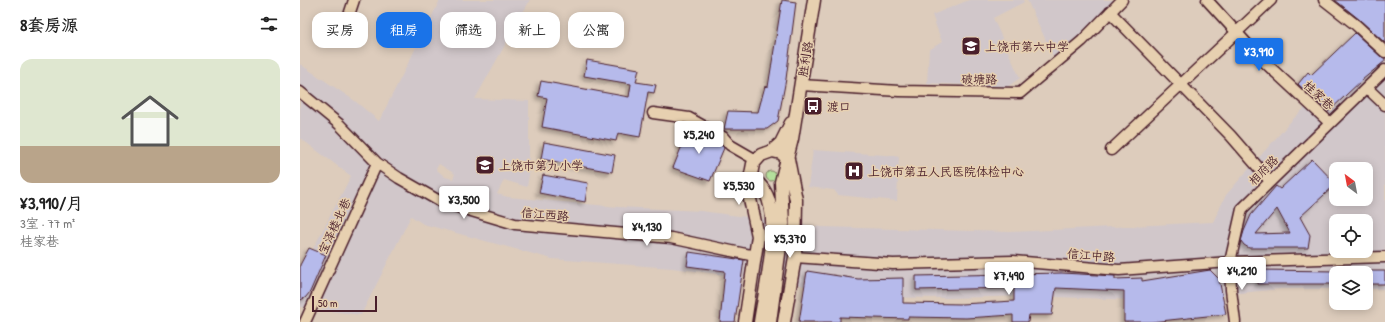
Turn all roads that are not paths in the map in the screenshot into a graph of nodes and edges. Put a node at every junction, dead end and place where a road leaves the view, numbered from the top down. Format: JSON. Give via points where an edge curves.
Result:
{"nodes":[{"id":1,"x":354,"y":0,"type":"edge"},
{"id":2,"x":814,"y":0,"type":"edge"},
{"id":3,"x":1122,"y":0,"type":"edge"},
{"id":4,"x":1207,"y":0,"type":"edge"},
{"id":5,"x":1271,"y":0,"type":"edge"},
{"id":6,"x":1324,"y":0,"type":"edge"},
{"id":7,"x":350,"y":12,"type":"edge"},
{"id":8,"x":1110,"y":12,"type":"junction"},
{"id":9,"x":1237,"y":32,"type":"junction"},
{"id":10,"x":1385,"y":52,"type":"edge"},
{"id":11,"x":1385,"y":70,"type":"edge"},
{"id":12,"x":1180,"y":84,"type":"junction"},
{"id":13,"x":801,"y":85,"type":"junction"},
{"id":14,"x":1366,"y":88,"type":"junction"},
{"id":15,"x":300,"y":92,"type":"edge"},
{"id":16,"x":1385,"y":106,"type":"edge"},
{"id":17,"x":653,"y":113,"type":"dead end"},
{"id":18,"x":795,"y":117,"type":"junction"},
{"id":19,"x":1330,"y":123,"type":"junction"},
{"id":20,"x":1111,"y":150,"type":"dead end"},
{"id":21,"x":772,"y":151,"type":"junction"},
{"id":22,"x":788,"y":159,"type":"junction"},
{"id":23,"x":756,"y":160,"type":"junction"},
{"id":24,"x":377,"y":163,"type":"junction"},
{"id":25,"x":751,"y":176,"type":"junction"},
{"id":26,"x":1270,"y":181,"type":"junction"},
{"id":27,"x":755,"y":256,"type":"junction"},
{"id":28,"x":795,"y":257,"type":"junction"},
{"id":29,"x":1385,"y":257,"type":"edge"},
{"id":30,"x":1230,"y":262,"type":"junction"},
{"id":31,"x":305,"y":322,"type":"edge"},
{"id":32,"x":744,"y":322,"type":"edge"},
{"id":33,"x":760,"y":322,"type":"edge"},
{"id":34,"x":770,"y":322,"type":"edge"},
{"id":35,"x":784,"y":322,"type":"edge"},
{"id":36,"x":1235,"y":322,"type":"edge"}],
"edges":[{"from":1,"to":7,"type":"street"},
{"from":2,"to":13,"type":"main road","name":"胜利路"},
{"from":3,"to":8,"type":"street","name":"破塘路"},
{"from":4,"to":9,"type":"street","name":"桂家巷"},
{"from":5,"to":9,"type":"street"},
{"from":6,"to":10,"type":"street"},
{"from":8,"to":12,"type":"street"},
{"from":8,"to":13,"type":"street","name":"破塘路","via":[[1082,41],[1020,93],[899,91]]},
{"from":9,"to":12,"type":"street"},
{"from":9,"to":19,"type":"street","name":"桂家巷","via":[[1260,58]]},
{"from":11,"to":14,"type":"street","name":"相府路"},
{"from":12,"to":20,"type":"street"},
{"from":12,"to":26,"type":"street"},
{"from":13,"to":18,"type":"main road","name":"胜利路"},
{"from":14,"to":16,"type":"street"},
{"from":14,"to":19,"type":"street","name":"相府路"},
{"from":15,"to":24,"type":"street","name":"信江西路","via":[[339,124]]},
{"from":17,"to":23,"type":"street","via":[[689,118]]},
{"from":18,"to":21,"type":"main road","via":[[781,143]]},
{"from":18,"to":22,"type":"main road","name":"胜利路"},
{"from":19,"to":26,"type":"street","name":"相府路"},
{"from":21,"to":22,"type":"main road","via":[[781,153]]},
{"from":21,"to":23,"type":"main road"},
{"from":22,"to":28,"type":"main road","via":[[796,200]]},
{"from":22,"to":34,"type":"main road","via":[[781,182],[783,224]]},
{"from":23,"to":25,"type":"main road"},
{"from":24,"to":27,"type":"street","name":"信江西路","via":[[443,203],[515,224],[671,238]]},
{"from":24,"to":31,"type":"street","name":"宝泽楼北巷"},
{"from":25,"to":27,"type":"main road","via":[[748,190],[758,236]]},
{"from":25,"to":33,"type":"main road","via":[[765,191],[773,228]]},
{"from":26,"to":30,"type":"street","name":"相府路","via":[[1242,209]]},
{"from":27,"to":32,"type":"main road"},
{"from":28,"to":30,"type":"street","name":"信江中路","via":[[893,264],[1013,261],[1119,270]]},
{"from":28,"to":35,"type":"main road"},
{"from":29,"to":30,"type":"street","name":"信江中路"},
{"from":30,"to":36,"type":"street","name":"相府路"}]}
